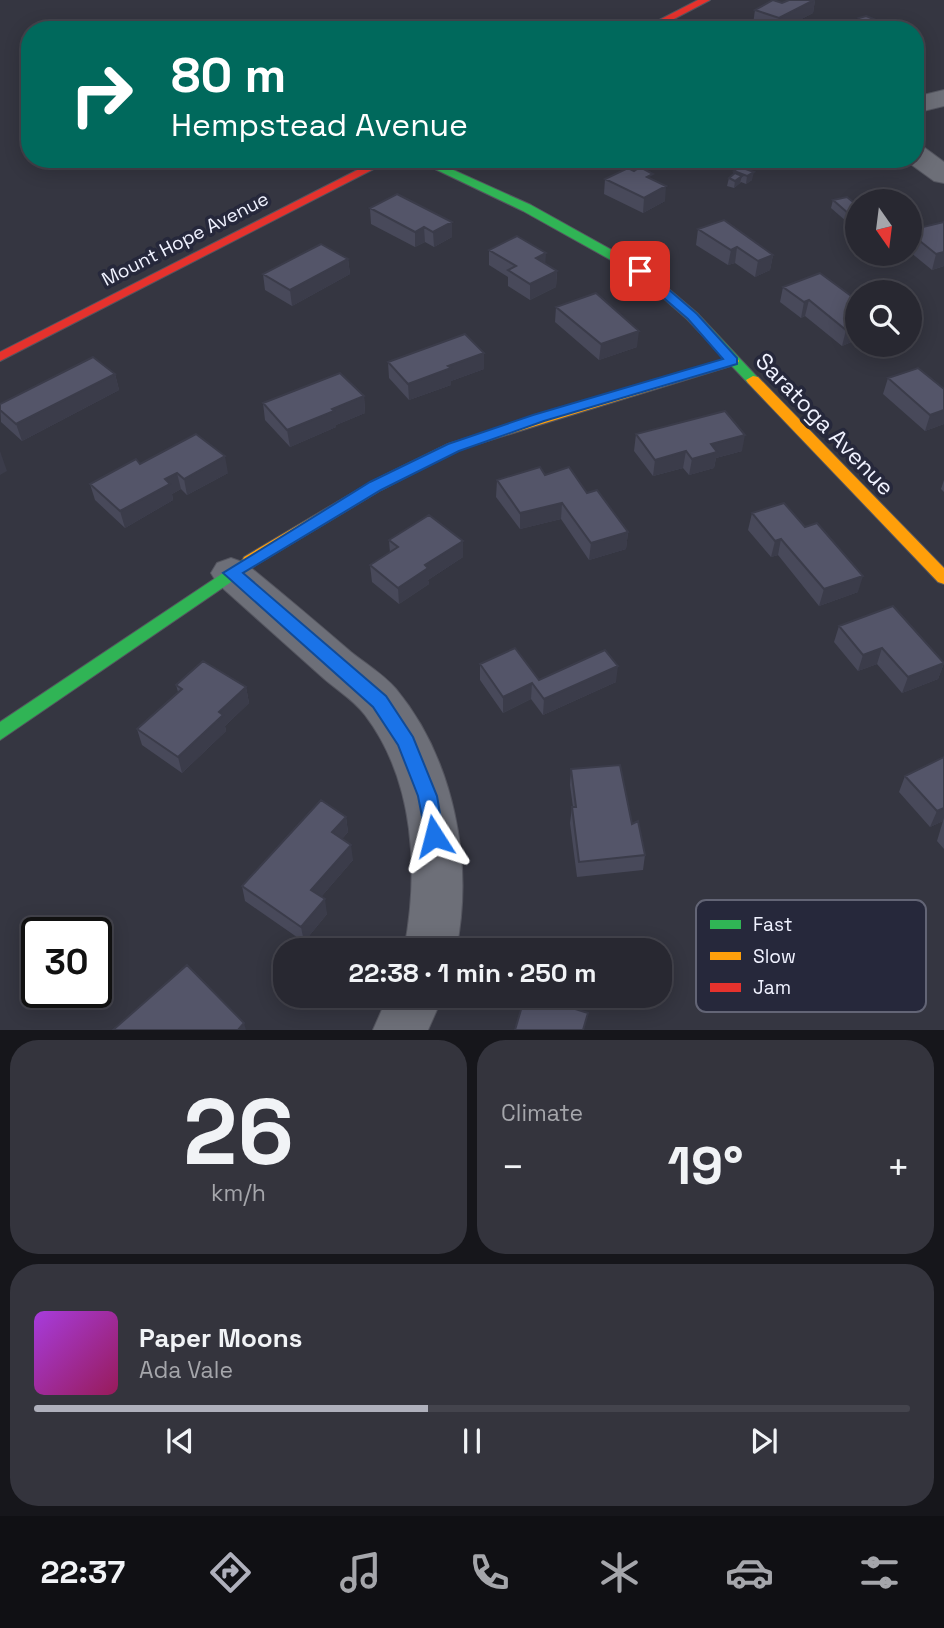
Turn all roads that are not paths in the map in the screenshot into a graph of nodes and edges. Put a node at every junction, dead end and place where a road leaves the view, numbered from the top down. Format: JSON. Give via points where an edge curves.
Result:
{"nodes":[{"id":1,"x":705,"y":0,"type":"edge"},
{"id":2,"x":663,"y":21,"type":"edge"},
{"id":3,"x":944,"y":99,"type":"edge"},
{"id":4,"x":924,"y":103,"type":"edge"},
{"id":5,"x":924,"y":160,"type":"edge"},
{"id":6,"x":370,"y":168,"type":"edge"},
{"id":7,"x":439,"y":168,"type":"edge"},
{"id":8,"x":944,"y":174,"type":"edge"},
{"id":9,"x":0,"y":357,"type":"edge"},
{"id":10,"x":732,"y":361,"type":"junction"},
{"id":11,"x":232,"y":573,"type":"junction"},
{"id":12,"x":944,"y":578,"type":"edge"},
{"id":13,"x":0,"y":732,"type":"edge"},
{"id":14,"x":434,"y":938,"type":"edge"},
{"id":15,"x":410,"y":1008,"type":"edge"},
{"id":16,"x":400,"y":1030,"type":"edge"}],
"edges":[{"from":1,"to":2,"type":"street"},
{"from":3,"to":4,"type":"street"},
{"from":5,"to":8,"type":"street"},
{"from":6,"to":9,"type":"street","name":"Mount Hope Avenue"},
{"from":7,"to":10,"type":"street","name":"Saratoga Avenue","via":[[527,208],[640,271],[692,316]]},
{"from":10,"to":11,"type":"street","via":[[453,447],[376,486]]},
{"from":10,"to":12,"type":"street","name":"Saratoga Avenue"},
{"from":11,"to":13,"type":"street"},
{"from":11,"to":14,"type":"street","via":[[380,702],[406,742],[428,796],[436,856]]},
{"from":15,"to":16,"type":"street"}]}
